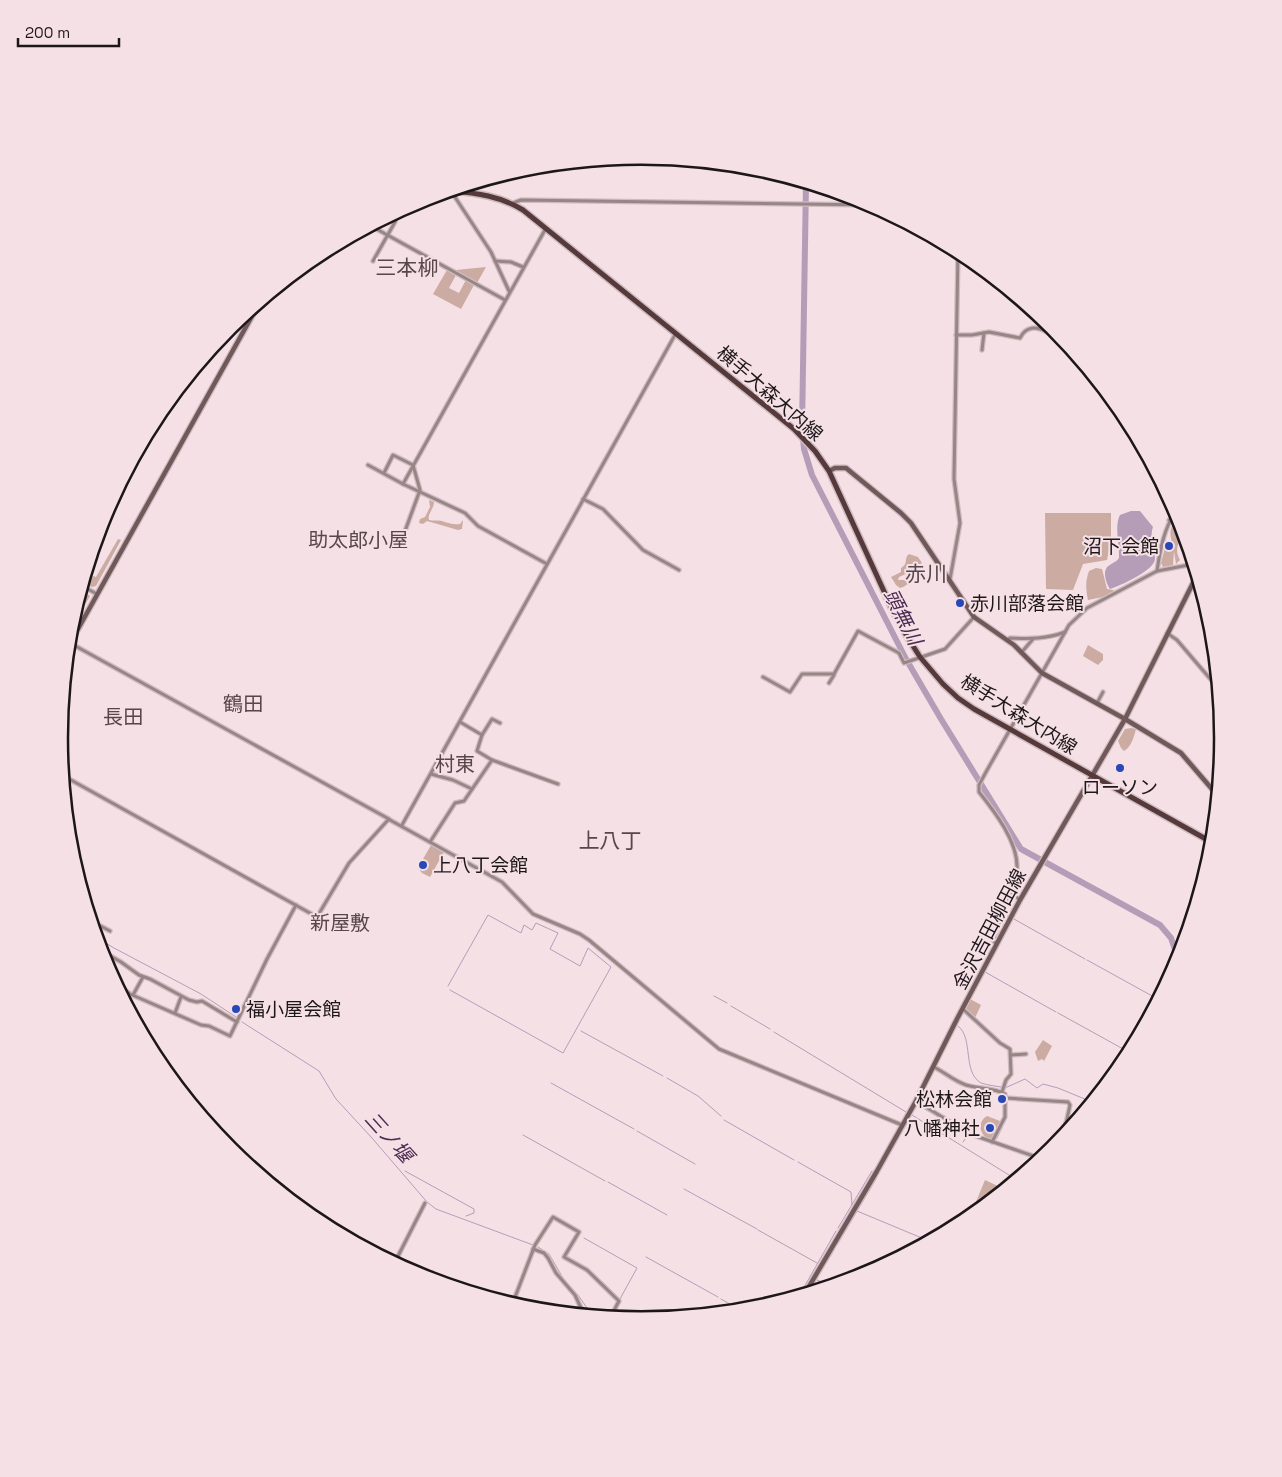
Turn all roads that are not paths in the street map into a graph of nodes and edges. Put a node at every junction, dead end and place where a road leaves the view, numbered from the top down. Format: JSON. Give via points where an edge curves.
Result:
{"nodes":[{"id":1,"x":471,"y":192,"type":"edge"},
{"id":2,"x":454,"y":196,"type":"edge"},
{"id":3,"x":513,"y":203,"type":"junction"},
{"id":4,"x":850,"y":205,"type":"edge"},
{"id":5,"x":395,"y":220,"type":"edge"},
{"id":6,"x":546,"y":228,"type":"junction"},
{"id":7,"x":377,"y":229,"type":"edge"},
{"id":8,"x":387,"y":234,"type":"junction"},
{"id":9,"x":372,"y":261,"type":"dead end"},
{"id":10,"x":495,"y":261,"type":"junction"},
{"id":11,"x":958,"y":261,"type":"edge"},
{"id":12,"x":523,"y":268,"type":"junction"},
{"id":13,"x":510,"y":292,"type":"junction"},
{"id":14,"x":505,"y":300,"type":"junction"},
{"id":15,"x":251,"y":318,"type":"edge"},
{"id":16,"x":677,"y":332,"type":"junction"},
{"id":17,"x":1046,"y":332,"type":"dead end"},
{"id":18,"x":984,"y":333,"type":"junction"},
{"id":19,"x":956,"y":335,"type":"junction"},
{"id":20,"x":982,"y":350,"type":"dead end"},
{"id":21,"x":368,"y":465,"type":"dead end"},
{"id":22,"x":413,"y":465,"type":"junction"},
{"id":23,"x":829,"y":471,"type":"junction"},
{"id":24,"x":384,"y":473,"type":"junction"},
{"id":25,"x":403,"y":484,"type":"junction"},
{"id":26,"x":419,"y":492,"type":"junction"},
{"id":27,"x":583,"y":499,"type":"junction"},
{"id":28,"x":1169,"y":520,"type":"edge"},
{"id":29,"x":405,"y":531,"type":"dead end"},
{"id":30,"x":547,"y":564,"type":"junction"},
{"id":31,"x":1187,"y":565,"type":"edge"},
{"id":32,"x":679,"y":570,"type":"dead end"},
{"id":33,"x":1157,"y":571,"type":"junction"},
{"id":34,"x":950,"y":579,"type":"junction"},
{"id":35,"x":1193,"y":583,"type":"edge"},
{"id":36,"x":87,"y":589,"type":"edge"},
{"id":37,"x":98,"y":595,"type":"junction"},
{"id":38,"x":974,"y":617,"type":"junction"},
{"id":39,"x":79,"y":628,"type":"edge"},
{"id":40,"x":1066,"y":632,"type":"junction"},
{"id":41,"x":1167,"y":633,"type":"junction"},
{"id":42,"x":1034,"y":639,"type":"junction"},
{"id":43,"x":1008,"y":640,"type":"junction"},
{"id":44,"x":75,"y":648,"type":"edge"},
{"id":45,"x":1021,"y":652,"type":"junction"},
{"id":46,"x":920,"y":657,"type":"junction"},
{"id":47,"x":1042,"y":673,"type":"junction"},
{"id":48,"x":834,"y":674,"type":"junction"},
{"id":49,"x":763,"y":677,"type":"dead end"},
{"id":50,"x":1211,"y":678,"type":"edge"},
{"id":51,"x":829,"y":683,"type":"dead end"},
{"id":52,"x":1102,"y":692,"type":"dead end"},
{"id":53,"x":1097,"y":704,"type":"junction"},
{"id":54,"x":1125,"y":719,"type":"junction"},
{"id":55,"x":460,"y":722,"type":"junction"},
{"id":56,"x":500,"y":723,"type":"dead end"},
{"id":57,"x":1010,"y":730,"type":"junction"},
{"id":58,"x":482,"y":735,"type":"junction"},
{"id":59,"x":492,"y":760,"type":"junction"},
{"id":60,"x":431,"y":774,"type":"junction"},
{"id":61,"x":1092,"y":776,"type":"junction"},
{"id":62,"x":69,"y":779,"type":"edge"},
{"id":63,"x":558,"y":784,"type":"dead end"},
{"id":64,"x":472,"y":789,"type":"junction"},
{"id":65,"x":1212,"y":789,"type":"edge"},
{"id":66,"x":390,"y":820,"type":"junction"},
{"id":67,"x":402,"y":825,"type":"junction"},
{"id":68,"x":1205,"y":839,"type":"edge"},
{"id":69,"x":430,"y":842,"type":"junction"},
{"id":70,"x":1010,"y":890,"type":"junction"},
{"id":71,"x":1020,"y":900,"type":"junction"},
{"id":72,"x":296,"y":905,"type":"junction"},
{"id":73,"x":98,"y":924,"type":"edge"},
{"id":74,"x":110,"y":931,"type":"dead end"},
{"id":75,"x":997,"y":944,"type":"junction"},
{"id":76,"x":110,"y":956,"type":"edge"},
{"id":77,"x":143,"y":977,"type":"junction"},
{"id":78,"x":126,"y":990,"type":"edge"},
{"id":79,"x":133,"y":995,"type":"junction"},
{"id":80,"x":181,"y":997,"type":"junction"},
{"id":81,"x":963,"y":1009,"type":"junction"},
{"id":82,"x":175,"y":1014,"type":"junction"},
{"id":83,"x":237,"y":1022,"type":"junction"},
{"id":84,"x":1026,"y":1054,"type":"dead end"},
{"id":85,"x":1011,"y":1055,"type":"junction"},
{"id":86,"x":934,"y":1067,"type":"junction"},
{"id":87,"x":1002,"y":1092,"type":"junction"},
{"id":88,"x":1006,"y":1098,"type":"junction"},
{"id":89,"x":916,"y":1101,"type":"junction"},
{"id":90,"x":1066,"y":1123,"type":"edge"},
{"id":91,"x":902,"y":1125,"type":"junction"},
{"id":92,"x":992,"y":1142,"type":"junction"},
{"id":93,"x":1034,"y":1156,"type":"edge"},
{"id":94,"x":425,"y":1203,"type":"dead end"},
{"id":95,"x":533,"y":1249,"type":"junction"},
{"id":96,"x":397,"y":1257,"type":"edge"},
{"id":97,"x":809,"y":1286,"type":"edge"},
{"id":98,"x":515,"y":1297,"type":"edge"},
{"id":99,"x":582,"y":1309,"type":"edge"},
{"id":100,"x":614,"y":1311,"type":"edge"}],
"edges":[{"from":1,"to":3,"type":"main road","name":"横手大森大内線"},
{"from":2,"to":10,"type":"street"},
{"from":3,"to":4,"type":"street","via":[[521,200]]},
{"from":3,"to":6,"type":"main road","name":"横手大森大内線"},
{"from":5,"to":8,"type":"street"},
{"from":6,"to":12,"type":"street"},
{"from":6,"to":16,"type":"main road","name":"横手大森大内線"},
{"from":7,"to":8,"type":"street"},
{"from":8,"to":9,"type":"street"},
{"from":8,"to":14,"type":"street"},
{"from":10,"to":12,"type":"street","via":[[511,262]]},
{"from":10,"to":13,"type":"street"},
{"from":11,"to":19,"type":"street"},
{"from":12,"to":13,"type":"street"},
{"from":13,"to":14,"type":"street"},
{"from":14,"to":22,"type":"street"},
{"from":15,"to":37,"type":"street"},
{"from":16,"to":23,"type":"main road","name":"横手大森大内線","via":[[794,429]]},
{"from":16,"to":27,"type":"street"},
{"from":17,"to":18,"type":"street","via":[[1036,327],[1029,328],[1020,338]]},
{"from":18,"to":19,"type":"street"},
{"from":18,"to":20,"type":"street"},
{"from":19,"to":34,"type":"street","via":[[954,479],[960,523]]},
{"from":21,"to":24,"type":"street"},
{"from":22,"to":24,"type":"street","via":[[393,455]]},
{"from":22,"to":25,"type":"street"},
{"from":22,"to":26,"type":"street"},
{"from":23,"to":34,"type":"street","via":[[846,468],[902,513]]},
{"from":23,"to":46,"type":"main road","name":"横手大森大内線","via":[[893,611]]},
{"from":24,"to":25,"type":"street"},
{"from":25,"to":26,"type":"street"},
{"from":26,"to":29,"type":"street"},
{"from":26,"to":30,"type":"street","via":[[465,513],[478,526]]},
{"from":27,"to":30,"type":"street"},
{"from":27,"to":32,"type":"street","via":[[603,509],[643,550]]},
{"from":28,"to":33,"type":"street"},
{"from":30,"to":55,"type":"street"},
{"from":31,"to":33,"type":"street"},
{"from":33,"to":40,"type":"street","via":[[1087,608]]},
{"from":34,"to":38,"type":"street"},
{"from":35,"to":41,"type":"street","name":"金沢吉田柳田線"},
{"from":36,"to":37,"type":"street"},
{"from":37,"to":39,"type":"street"},
{"from":38,"to":43,"type":"street"},
{"from":38,"to":46,"type":"street","via":[[945,649]]},
{"from":40,"to":42,"type":"street"},
{"from":40,"to":47,"type":"street"},
{"from":41,"to":50,"type":"street"},
{"from":41,"to":54,"type":"street","name":"金沢吉田柳田線"},
{"from":42,"to":43,"type":"street"},
{"from":42,"to":45,"type":"street"},
{"from":43,"to":45,"type":"street"},
{"from":44,"to":66,"type":"street"},
{"from":45,"to":47,"type":"street"},
{"from":46,"to":48,"type":"street","via":[[904,663],[899,653],[858,630]]},
{"from":46,"to":57,"type":"main road","name":"横手大森大内線","via":[[958,698]]},
{"from":47,"to":53,"type":"street"},
{"from":47,"to":57,"type":"street"},
{"from":48,"to":49,"type":"street","via":[[802,674],[790,692]]},
{"from":48,"to":51,"type":"street"},
{"from":52,"to":53,"type":"street"},
{"from":53,"to":54,"type":"street"},
{"from":54,"to":61,"type":"street","name":"金沢吉田柳田線"},
{"from":54,"to":65,"type":"street","via":[[1181,753]]},
{"from":55,"to":58,"type":"street"},
{"from":55,"to":60,"type":"street"},
{"from":56,"to":58,"type":"street","via":[[492,719]]},
{"from":57,"to":61,"type":"main road","name":"横手大森大内線"},
{"from":57,"to":70,"type":"street","via":[[979,785],[979,792],[1016,851],[1017,868]]},
{"from":58,"to":59,"type":"street","via":[[477,752]]},
{"from":59,"to":63,"type":"street"},
{"from":59,"to":64,"type":"street"},
{"from":60,"to":64,"type":"street"},
{"from":60,"to":67,"type":"street"},
{"from":61,"to":68,"type":"main road","name":"横手大森大内線"},
{"from":61,"to":71,"type":"street","name":"金沢吉田柳田線"},
{"from":62,"to":72,"type":"street"},
{"from":64,"to":69,"type":"street","via":[[464,801],[455,803]]},
{"from":66,"to":67,"type":"street"},
{"from":66,"to":72,"type":"street","via":[[349,863],[317,917]]},
{"from":67,"to":69,"type":"street"},
{"from":69,"to":91,"type":"street","via":[[502,882],[533,914],[589,940],[719,1049]]},
{"from":70,"to":71,"type":"street"},
{"from":70,"to":75,"type":"street","via":[[993,940]]},
{"from":71,"to":75,"type":"street","name":"金沢吉田柳田線"},
{"from":72,"to":83,"type":"street"},
{"from":73,"to":74,"type":"street"},
{"from":75,"to":81,"type":"street","name":"金沢吉田柳田線"},
{"from":76,"to":77,"type":"street"},
{"from":77,"to":79,"type":"street"},
{"from":77,"to":80,"type":"street"},
{"from":78,"to":79,"type":"street"},
{"from":79,"to":82,"type":"street"},
{"from":80,"to":82,"type":"street"},
{"from":80,"to":83,"type":"street","via":[[202,1001]]},
{"from":81,"to":85,"type":"street","via":[[1010,1050]]},
{"from":81,"to":86,"type":"street","name":"金沢吉田柳田線"},
{"from":82,"to":83,"type":"street","via":[[230,1036]]},
{"from":84,"to":85,"type":"street"},
{"from":85,"to":87,"type":"street","via":[[1011,1074]]},
{"from":86,"to":87,"type":"street","via":[[960,1083]]},
{"from":86,"to":89,"type":"street","name":"金沢吉田柳田線"},
{"from":87,"to":88,"type":"street"},
{"from":88,"to":90,"type":"street","via":[[1068,1102]]},
{"from":88,"to":92,"type":"street","via":[[1003,1122]]},
{"from":89,"to":91,"type":"street","name":"金沢吉田柳田線"},
{"from":89,"to":92,"type":"street","via":[[970,1134]]},
{"from":91,"to":97,"type":"street","name":"金沢吉田柳田線"},
{"from":92,"to":93,"type":"street"},
{"from":94,"to":96,"type":"street"},
{"from":95,"to":98,"type":"street"},
{"from":95,"to":99,"type":"street","via":[[548,1258]]},
{"from":95,"to":100,"type":"street","via":[[553,1218],[579,1232],[564,1257],[587,1270],[619,1301]]}]}
